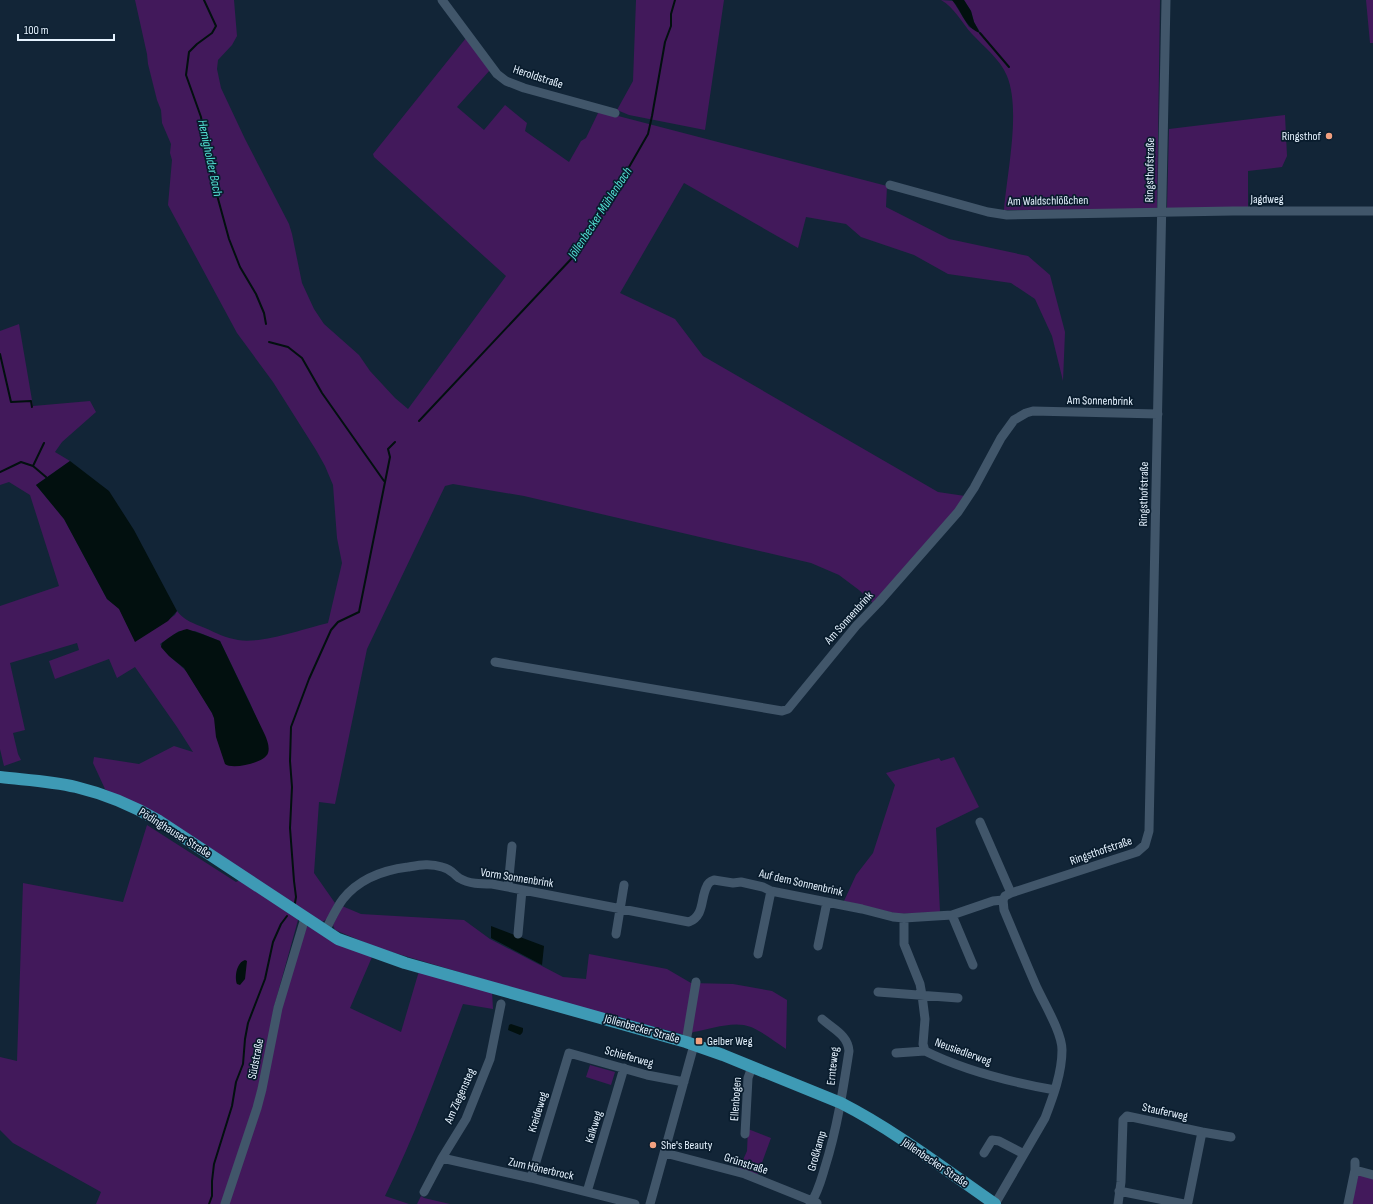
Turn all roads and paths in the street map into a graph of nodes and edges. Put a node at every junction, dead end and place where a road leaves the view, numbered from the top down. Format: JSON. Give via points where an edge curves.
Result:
{"nodes":[{"id":1,"x":442,"y":0,"type":"edge"},
{"id":2,"x":1166,"y":0,"type":"edge"},
{"id":3,"x":615,"y":113,"type":"dead end"},
{"id":4,"x":890,"y":185,"type":"dead end"},
{"id":5,"x":1373,"y":211,"type":"edge"},
{"id":6,"x":1162,"y":213,"type":"junction"},
{"id":7,"x":1158,"y":414,"type":"junction"},
{"id":8,"x":495,"y":662,"type":"dead end"},
{"id":9,"x":0,"y":777,"type":"edge"},
{"id":10,"x":980,"y":822,"type":"dead end"},
{"id":11,"x":512,"y":846,"type":"dead end"},
{"id":12,"x":624,"y":885,"type":"dead end"},
{"id":13,"x":508,"y":888,"type":"junction"},
{"id":14,"x":522,"y":890,"type":"junction"},
{"id":15,"x":771,"y":890,"type":"junction"},
{"id":16,"x":1011,"y":893,"type":"junction"},
{"id":17,"x":1003,"y":900,"type":"junction"},
{"id":18,"x":827,"y":902,"type":"junction"},
{"id":19,"x":594,"y":904,"type":"joint"},
{"id":20,"x":291,"y":909,"type":"joint"},
{"id":21,"x":620,"y":909,"type":"junction"},
{"id":22,"x":952,"y":915,"type":"junction"},
{"id":23,"x":305,"y":918,"type":"junction"},
{"id":24,"x":904,"y":918,"type":"junction"},
{"id":25,"x":325,"y":931,"type":"junction"},
{"id":26,"x":518,"y":934,"type":"dead end"},
{"id":27,"x":616,"y":934,"type":"dead end"},
{"id":28,"x":818,"y":946,"type":"dead end"},
{"id":29,"x":758,"y":954,"type":"dead end"},
{"id":30,"x":973,"y":965,"type":"dead end"},
{"id":31,"x":696,"y":982,"type":"dead end"},
{"id":32,"x":878,"y":992,"type":"dead end"},
{"id":33,"x":922,"y":996,"type":"junction"},
{"id":34,"x":958,"y":998,"type":"dead end"},
{"id":35,"x":501,"y":1004,"type":"dead end"},
{"id":36,"x":822,"y":1019,"type":"dead end"},
{"id":37,"x":690,"y":1044,"type":"junction"},
{"id":38,"x":925,"y":1050,"type":"junction"},
{"id":39,"x":569,"y":1052,"type":"joint"},
{"id":40,"x":896,"y":1053,"type":"dead end"},
{"id":41,"x":752,"y":1067,"type":"junction"},
{"id":42,"x":624,"y":1068,"type":"junction"},
{"id":43,"x":684,"y":1082,"type":"junction"},
{"id":44,"x":1055,"y":1090,"type":"junction"},
{"id":45,"x":841,"y":1103,"type":"junction"},
{"id":46,"x":1202,"y":1132,"type":"junction"},
{"id":47,"x":745,"y":1134,"type":"dead end"},
{"id":48,"x":1231,"y":1137,"type":"dead end"},
{"id":49,"x":665,"y":1153,"type":"junction"},
{"id":50,"x":984,"y":1154,"type":"dead end"},
{"id":51,"x":1024,"y":1154,"type":"junction"},
{"id":52,"x":442,"y":1158,"type":"junction"},
{"id":53,"x":1373,"y":1176,"type":"edge"},
{"id":54,"x":531,"y":1178,"type":"junction"},
{"id":55,"x":1119,"y":1191,"type":"junction"},
{"id":56,"x":424,"y":1192,"type":"dead end"},
{"id":57,"x":587,"y":1192,"type":"junction"},
{"id":58,"x":814,"y":1203,"type":"edge"},
{"id":59,"x":225,"y":1204,"type":"edge"},
{"id":60,"x":635,"y":1204,"type":"edge"},
{"id":61,"x":650,"y":1204,"type":"edge"},
{"id":62,"x":995,"y":1204,"type":"edge"},
{"id":63,"x":1118,"y":1204,"type":"edge"},
{"id":64,"x":1185,"y":1204,"type":"edge"},
{"id":65,"x":1348,"y":1204,"type":"edge"}],
"edges":[{"from":1,"to":3,"type":"street","name":"Heroldstraße","via":[[497,74],[506,81]]},
{"from":2,"to":6,"type":"street","name":"Ringsthofstraße"},
{"from":4,"to":6,"type":"street","name":"Am Waldschlößchen","via":[[1007,215]]},
{"from":5,"to":6,"type":"street","name":"Jagdweg"},
{"from":6,"to":7,"type":"street","name":"Ringsthofstraße"},
{"from":7,"to":8,"type":"street","name":"Am Sonnenbrink","via":[[1033,411],[1014,420],[958,512],[856,626],[788,709],[782,711]]},
{"from":7,"to":16,"type":"street","name":"Ringsthofstraße","via":[[1147,840],[1137,852]]},
{"from":9,"to":20,"type":"main road","name":"Pödinghauser Straße","via":[[76,787],[134,807]]},
{"from":10,"to":16,"type":"street"},
{"from":11,"to":13,"type":"street"},
{"from":12,"to":21,"type":"street"},
{"from":13,"to":14,"type":"street","name":"Vorm Sonnenbrink"},
{"from":13,"to":25,"type":"street","name":"Vorm Sonnenbrink","via":[[476,884],[459,878],[447,868],[430,864],[386,871],[364,881],[344,897]]},
{"from":14,"to":19,"type":"street","name":"Vorm Sonnenbrink"},
{"from":14,"to":26,"type":"street"},
{"from":15,"to":18,"type":"street","name":"Auf dem Sonnenbrink"},
{"from":15,"to":21,"type":"street","name":"Auf dem Sonnenbrink","via":[[741,882],[714,880],[707,885],[699,914],[689,922]]},
{"from":15,"to":29,"type":"street"},
{"from":16,"to":17,"type":"street","name":"Ringsthofstraße"},
{"from":17,"to":22,"type":"street","name":"Auf dem Sonnenbrink"},
{"from":17,"to":44,"type":"street","via":[[1004,910],[1061,1042],[1061,1062]]},
{"from":18,"to":24,"type":"street","name":"Auf dem Sonnenbrink","via":[[893,918]]},
{"from":18,"to":28,"type":"street"},
{"from":19,"to":21,"type":"street","name":"Auf dem Sonnenbrink"},
{"from":20,"to":23,"type":"main road","name":"Jöllenbecker Straße"},
{"from":21,"to":27,"type":"street"},
{"from":22,"to":24,"type":"street","name":"Auf dem Sonnenbrink"},
{"from":22,"to":30,"type":"street"},
{"from":23,"to":25,"type":"main road","name":"Jöllenbecker Straße"},
{"from":23,"to":59,"type":"street","name":"Südstraße","via":[[278,1008],[257,1108]]},
{"from":24,"to":33,"type":"street","name":"Neusiedlerweg","via":[[904,944],[920,984]]},
{"from":25,"to":37,"type":"main road","name":"Jöllenbecker Straße","via":[[338,939],[405,963]]},
{"from":31,"to":37,"type":"street"},
{"from":32,"to":33,"type":"street"},
{"from":33,"to":34,"type":"street"},
{"from":33,"to":38,"type":"street","name":"Neusiedlerweg"},
{"from":35,"to":52,"type":"street","name":"Am Ziegensteg","via":[[490,1059],[466,1119]]},
{"from":36,"to":45,"type":"street","name":"Ernteweg","via":[[849,1044]]},
{"from":37,"to":41,"type":"main road","name":"Jöllenbecker Straße"},
{"from":37,"to":43,"type":"street"},
{"from":38,"to":40,"type":"street"},
{"from":38,"to":44,"type":"street","name":"Neusiedlerweg","via":[[939,1058],[1004,1080]]},
{"from":39,"to":42,"type":"street","name":"Schieferweg"},
{"from":39,"to":54,"type":"street","name":"Kreideweg"},
{"from":41,"to":45,"type":"main road","name":"Jöllenbecker Straße"},
{"from":41,"to":47,"type":"street","name":"Ellenbogen","via":[[748,1078]]},
{"from":42,"to":43,"type":"street","name":"Schieferweg","via":[[647,1076]]},
{"from":42,"to":57,"type":"street","name":"Kalkweg"},
{"from":43,"to":49,"type":"street"},
{"from":44,"to":51,"type":"street","via":[[1045,1118]]},
{"from":45,"to":58,"type":"street","name":"Großkamp","via":[[833,1144]]},
{"from":45,"to":62,"type":"main road","name":"Jöllenbecker Straße","via":[[923,1153]]},
{"from":46,"to":48,"type":"street","name":"Stauferweg"},
{"from":46,"to":55,"type":"street","name":"Stauferweg","via":[[1127,1116],[1123,1120]]},
{"from":46,"to":64,"type":"street","name":"Stauferweg","via":[[1188,1202]]},
{"from":49,"to":58,"type":"street","name":"Grünstraße","via":[[744,1174]]},
{"from":49,"to":61,"type":"street"},
{"from":50,"to":51,"type":"street","via":[[992,1140]]},
{"from":51,"to":62,"type":"street"},
{"from":52,"to":54,"type":"street","name":"Zum Hönerbrock"},
{"from":52,"to":56,"type":"street","name":"Am Ziegensteg"},
{"from":53,"to":65,"type":"street","via":[[1354,1166]]},
{"from":54,"to":57,"type":"street","name":"Zum Hönerbrock"},
{"from":55,"to":63,"type":"street","name":"Stauferweg"},
{"from":55,"to":64,"type":"street","name":"Stauferweg"},
{"from":57,"to":60,"type":"street","name":"Zum Hönerbrock"}]}
